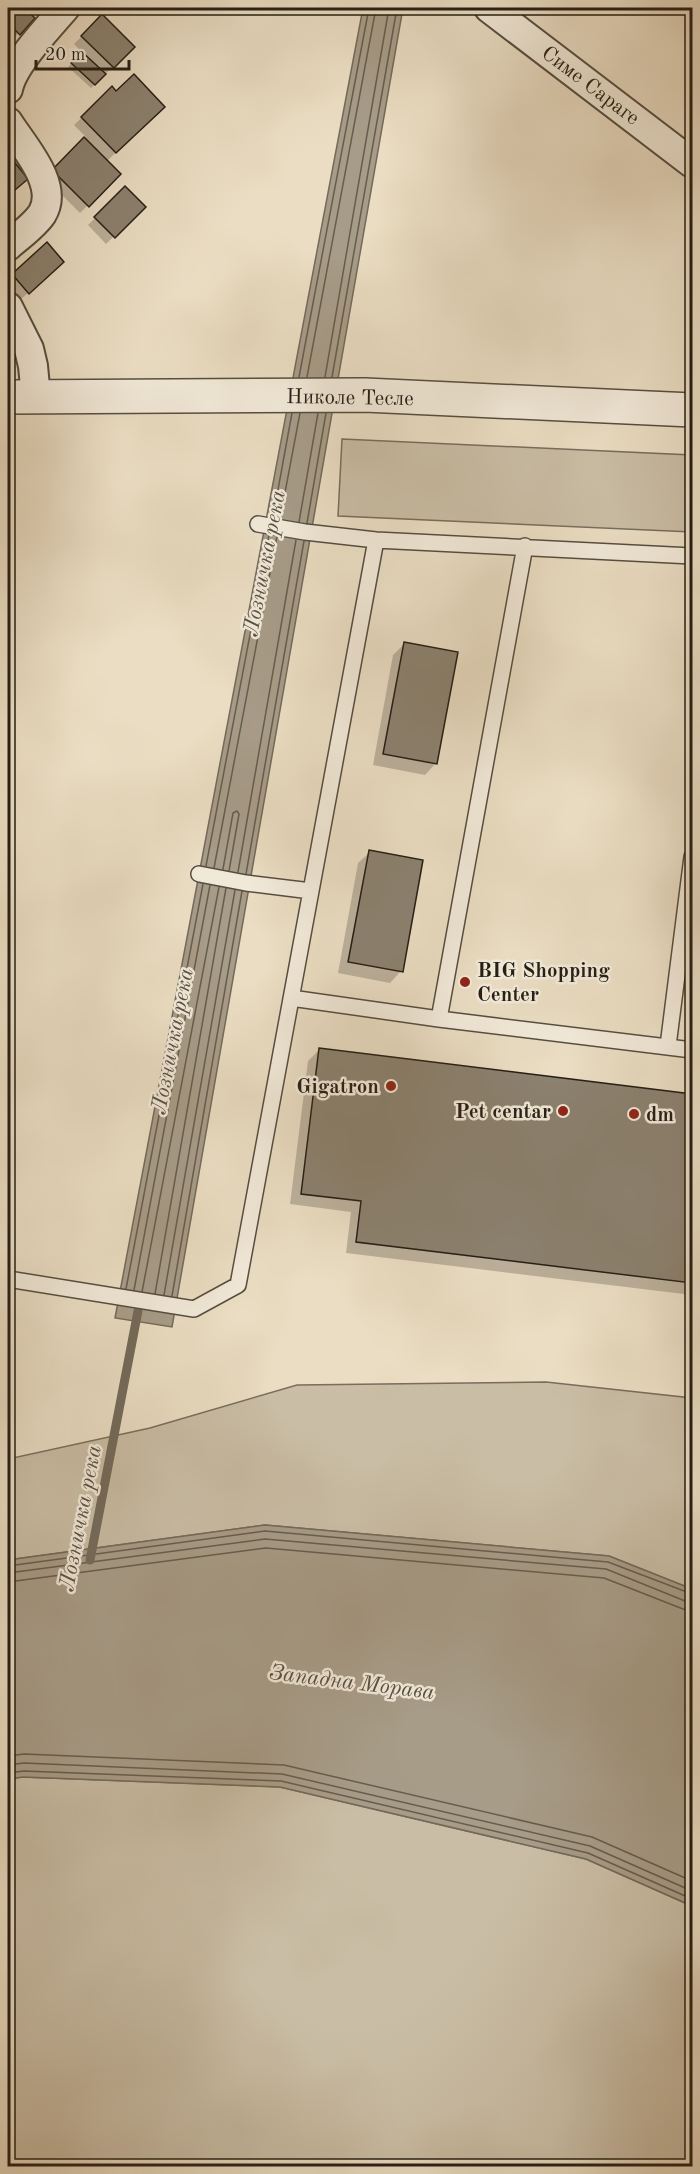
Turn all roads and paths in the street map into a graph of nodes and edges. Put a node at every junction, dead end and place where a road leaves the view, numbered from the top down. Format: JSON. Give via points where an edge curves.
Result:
{"nodes":[{"id":1,"x":65,"y":8,"type":"edge"},
{"id":2,"x":489,"y":8,"type":"edge"},
{"id":3,"x":8,"y":89,"type":"edge"},
{"id":4,"x":8,"y":122,"type":"edge"},
{"id":5,"x":693,"y":163,"type":"edge"},
{"id":6,"x":8,"y":246,"type":"edge"},
{"id":7,"x":8,"y":307,"type":"edge"},
{"id":8,"x":16,"y":398,"type":"edge"},
{"id":9,"x":693,"y":410,"type":"edge"},
{"id":10,"x":258,"y":524,"type":"dead end"},
{"id":11,"x":376,"y":540,"type":"junction"},
{"id":12,"x":525,"y":546,"type":"junction"},
{"id":13,"x":693,"y":556,"type":"edge"},
{"id":14,"x":693,"y":857,"type":"edge"},
{"id":15,"x":199,"y":874,"type":"dead end"},
{"id":16,"x":311,"y":891,"type":"junction"},
{"id":17,"x":291,"y":998,"type":"junction"},
{"id":18,"x":439,"y":1019,"type":"junction"},
{"id":19,"x":668,"y":1047,"type":"junction"},
{"id":20,"x":693,"y":1050,"type":"edge"},
{"id":21,"x":8,"y":1279,"type":"edge"}],
"edges":[{"from":1,"to":3,"type":"street","via":[[31,49]]},
{"from":2,"to":5,"type":"street","name":"Симе Сараге"},
{"from":4,"to":6,"type":"street","via":[[45,180],[48,199],[41,215]]},
{"from":7,"to":8,"type":"street","via":[[33,366]]},
{"from":8,"to":9,"type":"street","name":"Николе Тесле","via":[[365,395]]},
{"from":10,"to":11,"type":"lane"},
{"from":11,"to":12,"type":"lane"},
{"from":11,"to":16,"type":"lane"},
{"from":12,"to":13,"type":"lane"},
{"from":12,"to":18,"type":"lane"},
{"from":14,"to":19,"type":"lane"},
{"from":15,"to":16,"type":"lane"},
{"from":16,"to":17,"type":"lane"},
{"from":17,"to":18,"type":"lane"},
{"from":17,"to":21,"type":"lane","via":[[238,1284],[194,1309]]},
{"from":18,"to":19,"type":"lane"},
{"from":19,"to":20,"type":"lane"}]}
